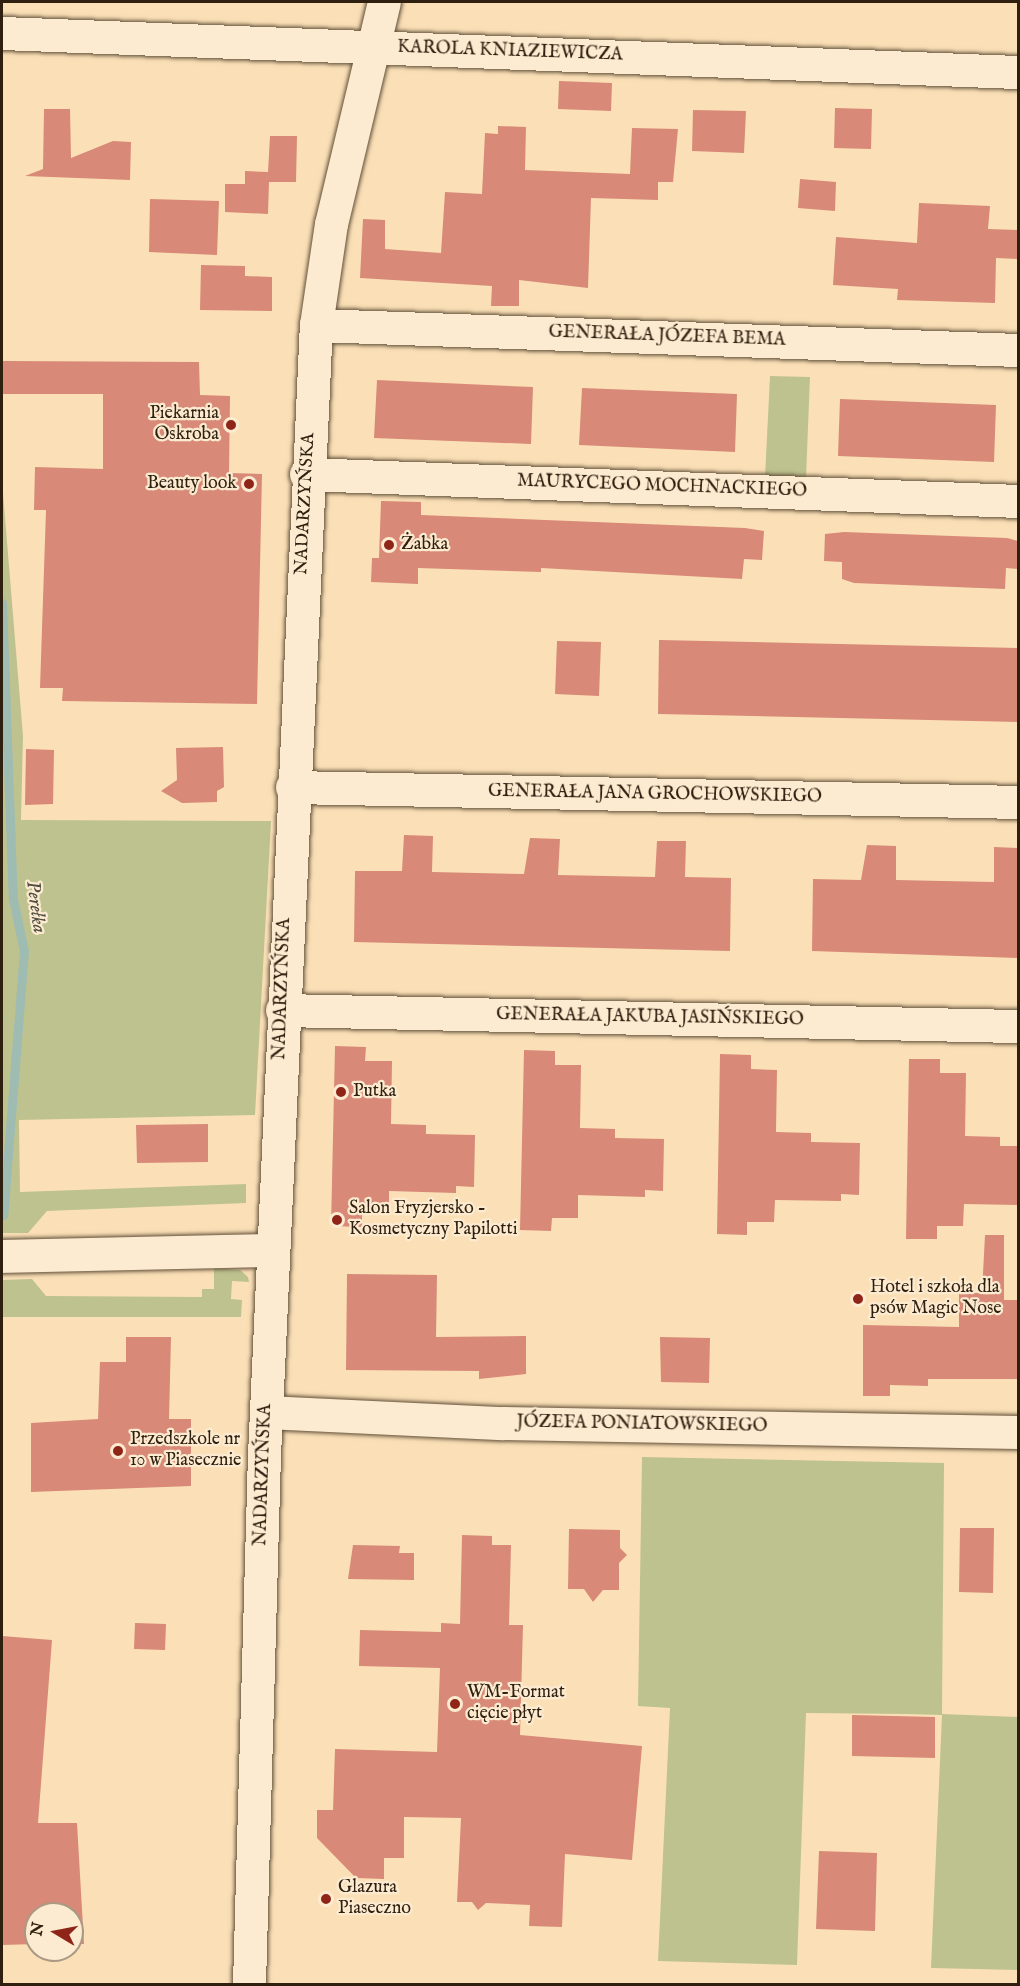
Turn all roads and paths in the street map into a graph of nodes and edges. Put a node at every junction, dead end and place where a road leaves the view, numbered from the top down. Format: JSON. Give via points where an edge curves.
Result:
{"nodes":[{"id":1,"x":384,"y":2,"type":"edge"},
{"id":2,"x":2,"y":33,"type":"edge"},
{"id":3,"x":373,"y":47,"type":"junction"},
{"id":4,"x":1018,"y":72,"type":"edge"},
{"id":5,"x":316,"y":325,"type":"junction"},
{"id":6,"x":1018,"y":350,"type":"edge"},
{"id":7,"x":306,"y":474,"type":"junction"},
{"id":8,"x":1018,"y":501,"type":"edge"},
{"id":9,"x":292,"y":787,"type":"junction"},
{"id":10,"x":1018,"y":802,"type":"edge"},
{"id":11,"x":282,"y":1010,"type":"junction"},
{"id":12,"x":1018,"y":1026,"type":"edge"},
{"id":13,"x":273,"y":1250,"type":"junction"},
{"id":14,"x":2,"y":1256,"type":"edge"},
{"id":15,"x":266,"y":1412,"type":"junction"},
{"id":16,"x":1018,"y":1432,"type":"edge"},
{"id":17,"x":249,"y":1984,"type":"edge"}],
"edges":[{"from":1,"to":3,"type":"street","name":"NADARZYŃSKA"},
{"from":2,"to":3,"type":"street","name":"KAROLA KNIAZIEWICZA"},
{"from":3,"to":4,"type":"street","name":"KAROLA KNIAZIEWICZA"},
{"from":3,"to":5,"type":"street","name":"NADARZYŃSKA","via":[[331,224]]},
{"from":5,"to":6,"type":"street","name":"GENERAŁA JÓZEFA BEMA"},
{"from":5,"to":7,"type":"street","name":"NADARZYŃSKA"},
{"from":7,"to":8,"type":"street","name":"MAURYCEGO MOCHNACKIEGO"},
{"from":7,"to":9,"type":"street","name":"NADARZYŃSKA"},
{"from":9,"to":10,"type":"street","name":"GENERAŁA JANA GROCHOWSKIEGO"},
{"from":9,"to":11,"type":"street","name":"NADARZYŃSKA"},
{"from":11,"to":12,"type":"street","name":"GENERAŁA JAKUBA JASIŃSKIEGO"},
{"from":11,"to":13,"type":"street","name":"NADARZYŃSKA"},
{"from":13,"to":14,"type":"street"},
{"from":13,"to":15,"type":"street","name":"NADARZYŃSKA"},
{"from":15,"to":16,"type":"street","name":"JÓZEFA PONIATOWSKIEGO","via":[[503,1423]]},
{"from":15,"to":17,"type":"street","name":"NADARZYŃSKA"}]}
